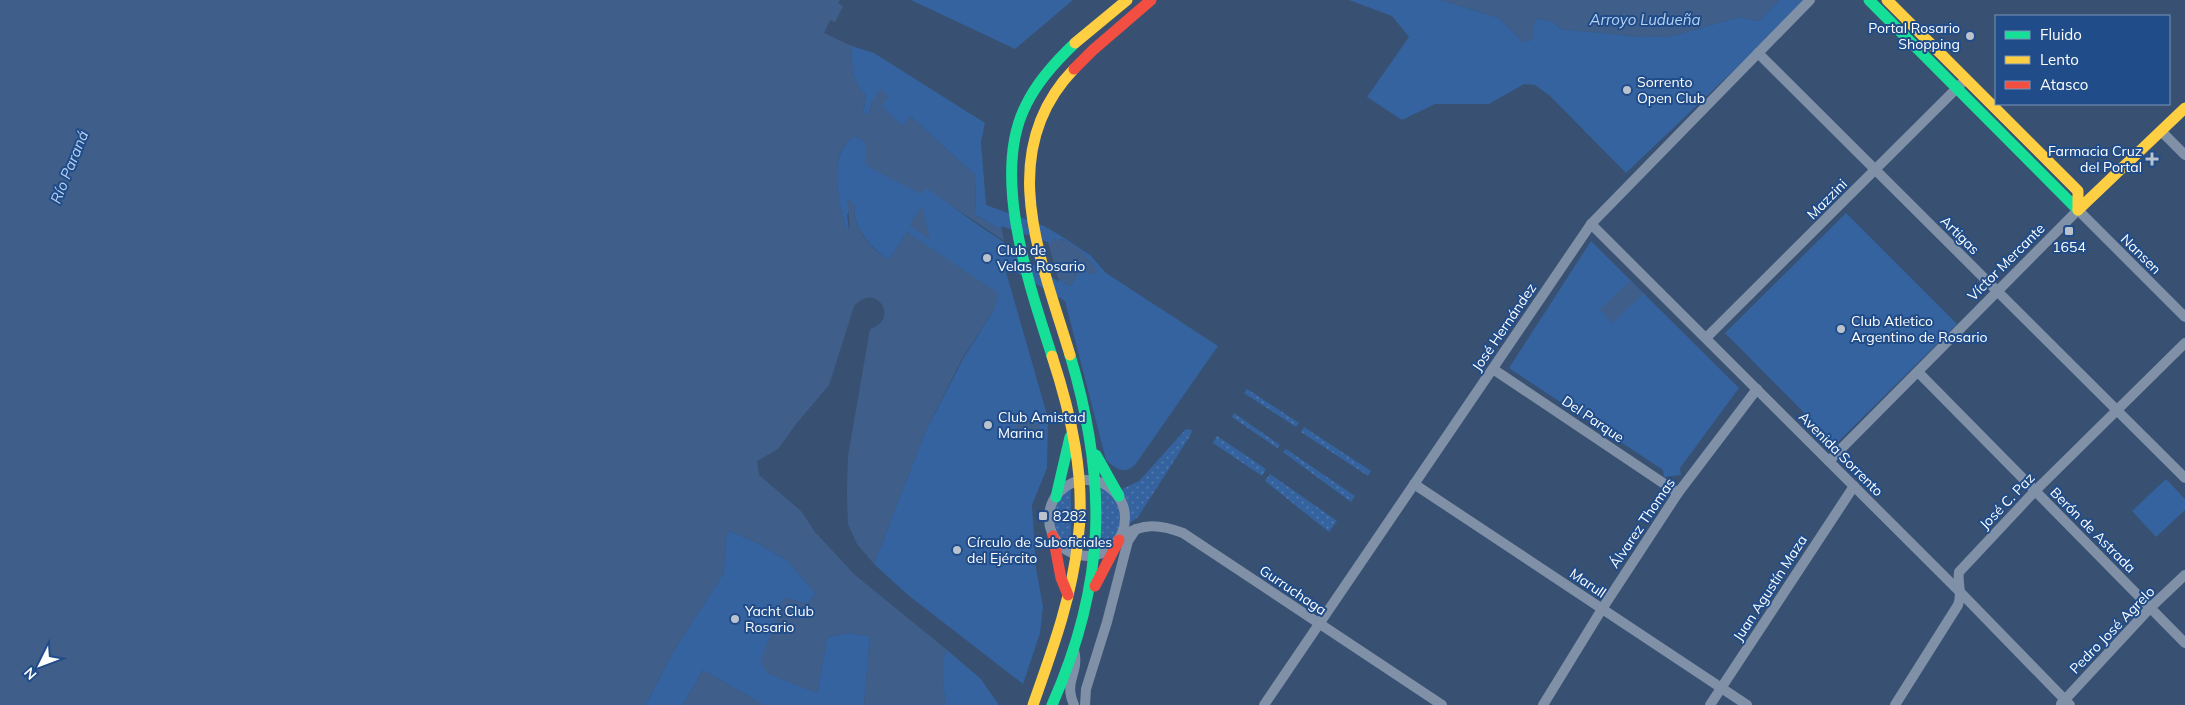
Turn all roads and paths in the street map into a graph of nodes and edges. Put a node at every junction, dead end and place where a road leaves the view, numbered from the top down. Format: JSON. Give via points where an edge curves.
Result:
{"nodes":[{"id":1,"x":1127,"y":0,"type":"edge"},
{"id":2,"x":1151,"y":0,"type":"edge"},
{"id":3,"x":1810,"y":0,"type":"edge"},
{"id":4,"x":1869,"y":0,"type":"edge"},
{"id":5,"x":1887,"y":0,"type":"edge"},
{"id":6,"x":1758,"y":53,"type":"junction"},
{"id":7,"x":1966,"y":79,"type":"junction"},
{"id":8,"x":1957,"y":88,"type":"junction"},
{"id":9,"x":2185,"y":108,"type":"edge"},
{"id":10,"x":2161,"y":131,"type":"junction"},
{"id":11,"x":2185,"y":155,"type":"edge"},
{"id":12,"x":1875,"y":170,"type":"junction"},
{"id":13,"x":2078,"y":210,"type":"junction"},
{"id":14,"x":1591,"y":224,"type":"junction"},
{"id":15,"x":1998,"y":292,"type":"junction"},
{"id":16,"x":2185,"y":317,"type":"edge"},
{"id":17,"x":1707,"y":337,"type":"junction"},
{"id":18,"x":2185,"y":344,"type":"edge"},
{"id":19,"x":1493,"y":369,"type":"junction"},
{"id":20,"x":1918,"y":372,"type":"junction"},
{"id":21,"x":1757,"y":388,"type":"junction"},
{"id":22,"x":2117,"y":410,"type":"junction"},
{"id":23,"x":1072,"y":431,"type":"junction"},
{"id":24,"x":1094,"y":451,"type":"junction"},
{"id":25,"x":1829,"y":461,"type":"junction"},
{"id":26,"x":2185,"y":478,"type":"edge"},
{"id":27,"x":1079,"y":481,"type":"junction"},
{"id":28,"x":1096,"y":481,"type":"junction"},
{"id":29,"x":1414,"y":484,"type":"junction"},
{"id":30,"x":1854,"y":486,"type":"junction"},
{"id":31,"x":2035,"y":491,"type":"junction"},
{"id":32,"x":1678,"y":493,"type":"junction"},
{"id":33,"x":1118,"y":496,"type":"junction"},
{"id":34,"x":1056,"y":497,"type":"junction"},
{"id":35,"x":1124,"y":535,"type":"junction"},
{"id":36,"x":1053,"y":536,"type":"junction"},
{"id":37,"x":1077,"y":555,"type":"junction"},
{"id":38,"x":1095,"y":556,"type":"junction"},
{"id":39,"x":2185,"y":575,"type":"edge"},
{"id":40,"x":1962,"y":593,"type":"junction"},
{"id":41,"x":1068,"y":596,"type":"junction"},
{"id":42,"x":1090,"y":596,"type":"junction"},
{"id":43,"x":2150,"y":608,"type":"junction"},
{"id":44,"x":1602,"y":609,"type":"junction"},
{"id":45,"x":1319,"y":624,"type":"junction"},
{"id":46,"x":2185,"y":643,"type":"edge"},
{"id":47,"x":1074,"y":650,"type":"junction"},
{"id":48,"x":1721,"y":688,"type":"junction"},
{"id":49,"x":1055,"y":703,"type":"edge"},
{"id":50,"x":2065,"y":703,"type":"edge"},
{"id":51,"x":1033,"y":705,"type":"edge"},
{"id":52,"x":1074,"y":705,"type":"edge"},
{"id":53,"x":1085,"y":705,"type":"edge"},
{"id":54,"x":1264,"y":705,"type":"edge"},
{"id":55,"x":1442,"y":705,"type":"edge"},
{"id":56,"x":1543,"y":705,"type":"edge"},
{"id":57,"x":1710,"y":705,"type":"edge"},
{"id":58,"x":1747,"y":705,"type":"edge"},
{"id":59,"x":1895,"y":705,"type":"edge"}],
"edges":[{"from":1,"to":23,"type":"main road","via":[[1070,48],[1025,105],[1012,175],[1015,224]]},
{"from":2,"to":24,"type":"main road","via":[[1084,59],[1051,98],[1036,130],[1030,156],[1029,186],[1034,234]]},
{"from":3,"to":6,"type":"street","name":"José Hernández"},
{"from":4,"to":8,"type":"main road"},
{"from":5,"to":7,"type":"main road"},
{"from":6,"to":12,"type":"street","name":"Artigas"},
{"from":6,"to":14,"type":"street","name":"José Hernández"},
{"from":7,"to":8,"type":"street","name":"Mazzini"},
{"from":7,"to":13,"type":"main road","via":[[2078,191]]},
{"from":8,"to":12,"type":"street","name":"Mazzini"},
{"from":8,"to":13,"type":"main road"},
{"from":9,"to":10,"type":"main road","name":"Víctor Mercante"},
{"from":10,"to":11,"type":"street"},
{"from":10,"to":13,"type":"main road","name":"Víctor Mercante"},
{"from":12,"to":15,"type":"street","name":"Artigas"},
{"from":12,"to":17,"type":"street","name":"Mazzini"},
{"from":13,"to":15,"type":"street","name":"Víctor Mercante"},
{"from":13,"to":16,"type":"street","name":"Nansen"},
{"from":14,"to":17,"type":"street","name":"Avenida Sorrento"},
{"from":14,"to":19,"type":"street","name":"José Hernández"},
{"from":15,"to":20,"type":"street","name":"Víctor Mercante"},
{"from":15,"to":22,"type":"street","name":"Artigas"},
{"from":17,"to":21,"type":"street","name":"Avenida Sorrento"},
{"from":18,"to":22,"type":"street","name":"José C. Paz"},
{"from":19,"to":29,"type":"street","name":"José Hernández"},
{"from":19,"to":32,"type":"street","name":"Del Parque"},
{"from":20,"to":25,"type":"street","name":"Víctor Mercante"},
{"from":20,"to":31,"type":"street","name":"Berón de Astrada"},
{"from":21,"to":25,"type":"street","name":"Avenida Sorrento"},
{"from":21,"to":32,"type":"street","name":"Álvarez Thomas"},
{"from":22,"to":26,"type":"street","name":"Artigas"},
{"from":22,"to":31,"type":"street","name":"José C. Paz"},
{"from":23,"to":27,"type":"main road"},
{"from":23,"to":34,"type":"main road"},
{"from":24,"to":28,"type":"main road"},
{"from":24,"to":33,"type":"main road"},
{"from":25,"to":30,"type":"street","name":"Avenida Sorrento"},
{"from":27,"to":28,"type":"street"},
{"from":27,"to":34,"type":"street"},
{"from":27,"to":37,"type":"main road"},
{"from":28,"to":33,"type":"street","via":[[1111,488]]},
{"from":28,"to":38,"type":"main road"},
{"from":29,"to":44,"type":"street","name":"Marull"},
{"from":29,"to":45,"type":"street","name":"José Hernández"},
{"from":30,"to":40,"type":"street","name":"Avenida Sorrento"},
{"from":30,"to":48,"type":"street","name":"Juan Agustín Maza"},
{"from":31,"to":40,"type":"street","name":"José C. Paz","via":[[1959,572],[1957,581]]},
{"from":31,"to":43,"type":"street","name":"Berón de Astrada"},
{"from":32,"to":44,"type":"street","name":"Álvarez Thomas"},
{"from":33,"to":35,"type":"street","via":[[1123,505]]},
{"from":34,"to":36,"type":"street","via":[[1049,519]]},
{"from":35,"to":38,"type":"street","name":"Gurruchaga","via":[[1109,550]]},
{"from":35,"to":42,"type":"main road"},
{"from":35,"to":45,"type":"street","name":"Gurruchaga","via":[[1138,526],[1166,527],[1182,533]]},
{"from":35,"to":53,"type":"street","via":[[1107,622],[1086,689]]},
{"from":36,"to":37,"type":"street","via":[[1063,548]]},
{"from":36,"to":41,"type":"main road"},
{"from":37,"to":38,"type":"street"},
{"from":37,"to":41,"type":"main road"},
{"from":38,"to":42,"type":"main road"},
{"from":39,"to":43,"type":"street","name":"Pedro José Agrelo"},
{"from":40,"to":50,"type":"street","name":"Avenida Sorrento"},
{"from":40,"to":59,"type":"street","name":"José C. Paz","via":[[1958,605]]},
{"from":41,"to":51,"type":"main road"},
{"from":42,"to":47,"type":"main road"},
{"from":43,"to":46,"type":"street","name":"Berón de Astrada"},
{"from":43,"to":50,"type":"street","name":"Pedro José Agrelo"},
{"from":44,"to":48,"type":"street","name":"Marull"},
{"from":44,"to":56,"type":"street","name":"Álvarez Thomas"},
{"from":45,"to":54,"type":"street","name":"José Hernández"},
{"from":45,"to":55,"type":"street","name":"Gurruchaga"},
{"from":47,"to":49,"type":"main road"},
{"from":47,"to":52,"type":"street","via":[[1077,663],[1069,693]]},
{"from":48,"to":57,"type":"street","name":"Juan Agustín Maza"},
{"from":48,"to":58,"type":"street","name":"Marull"}]}
